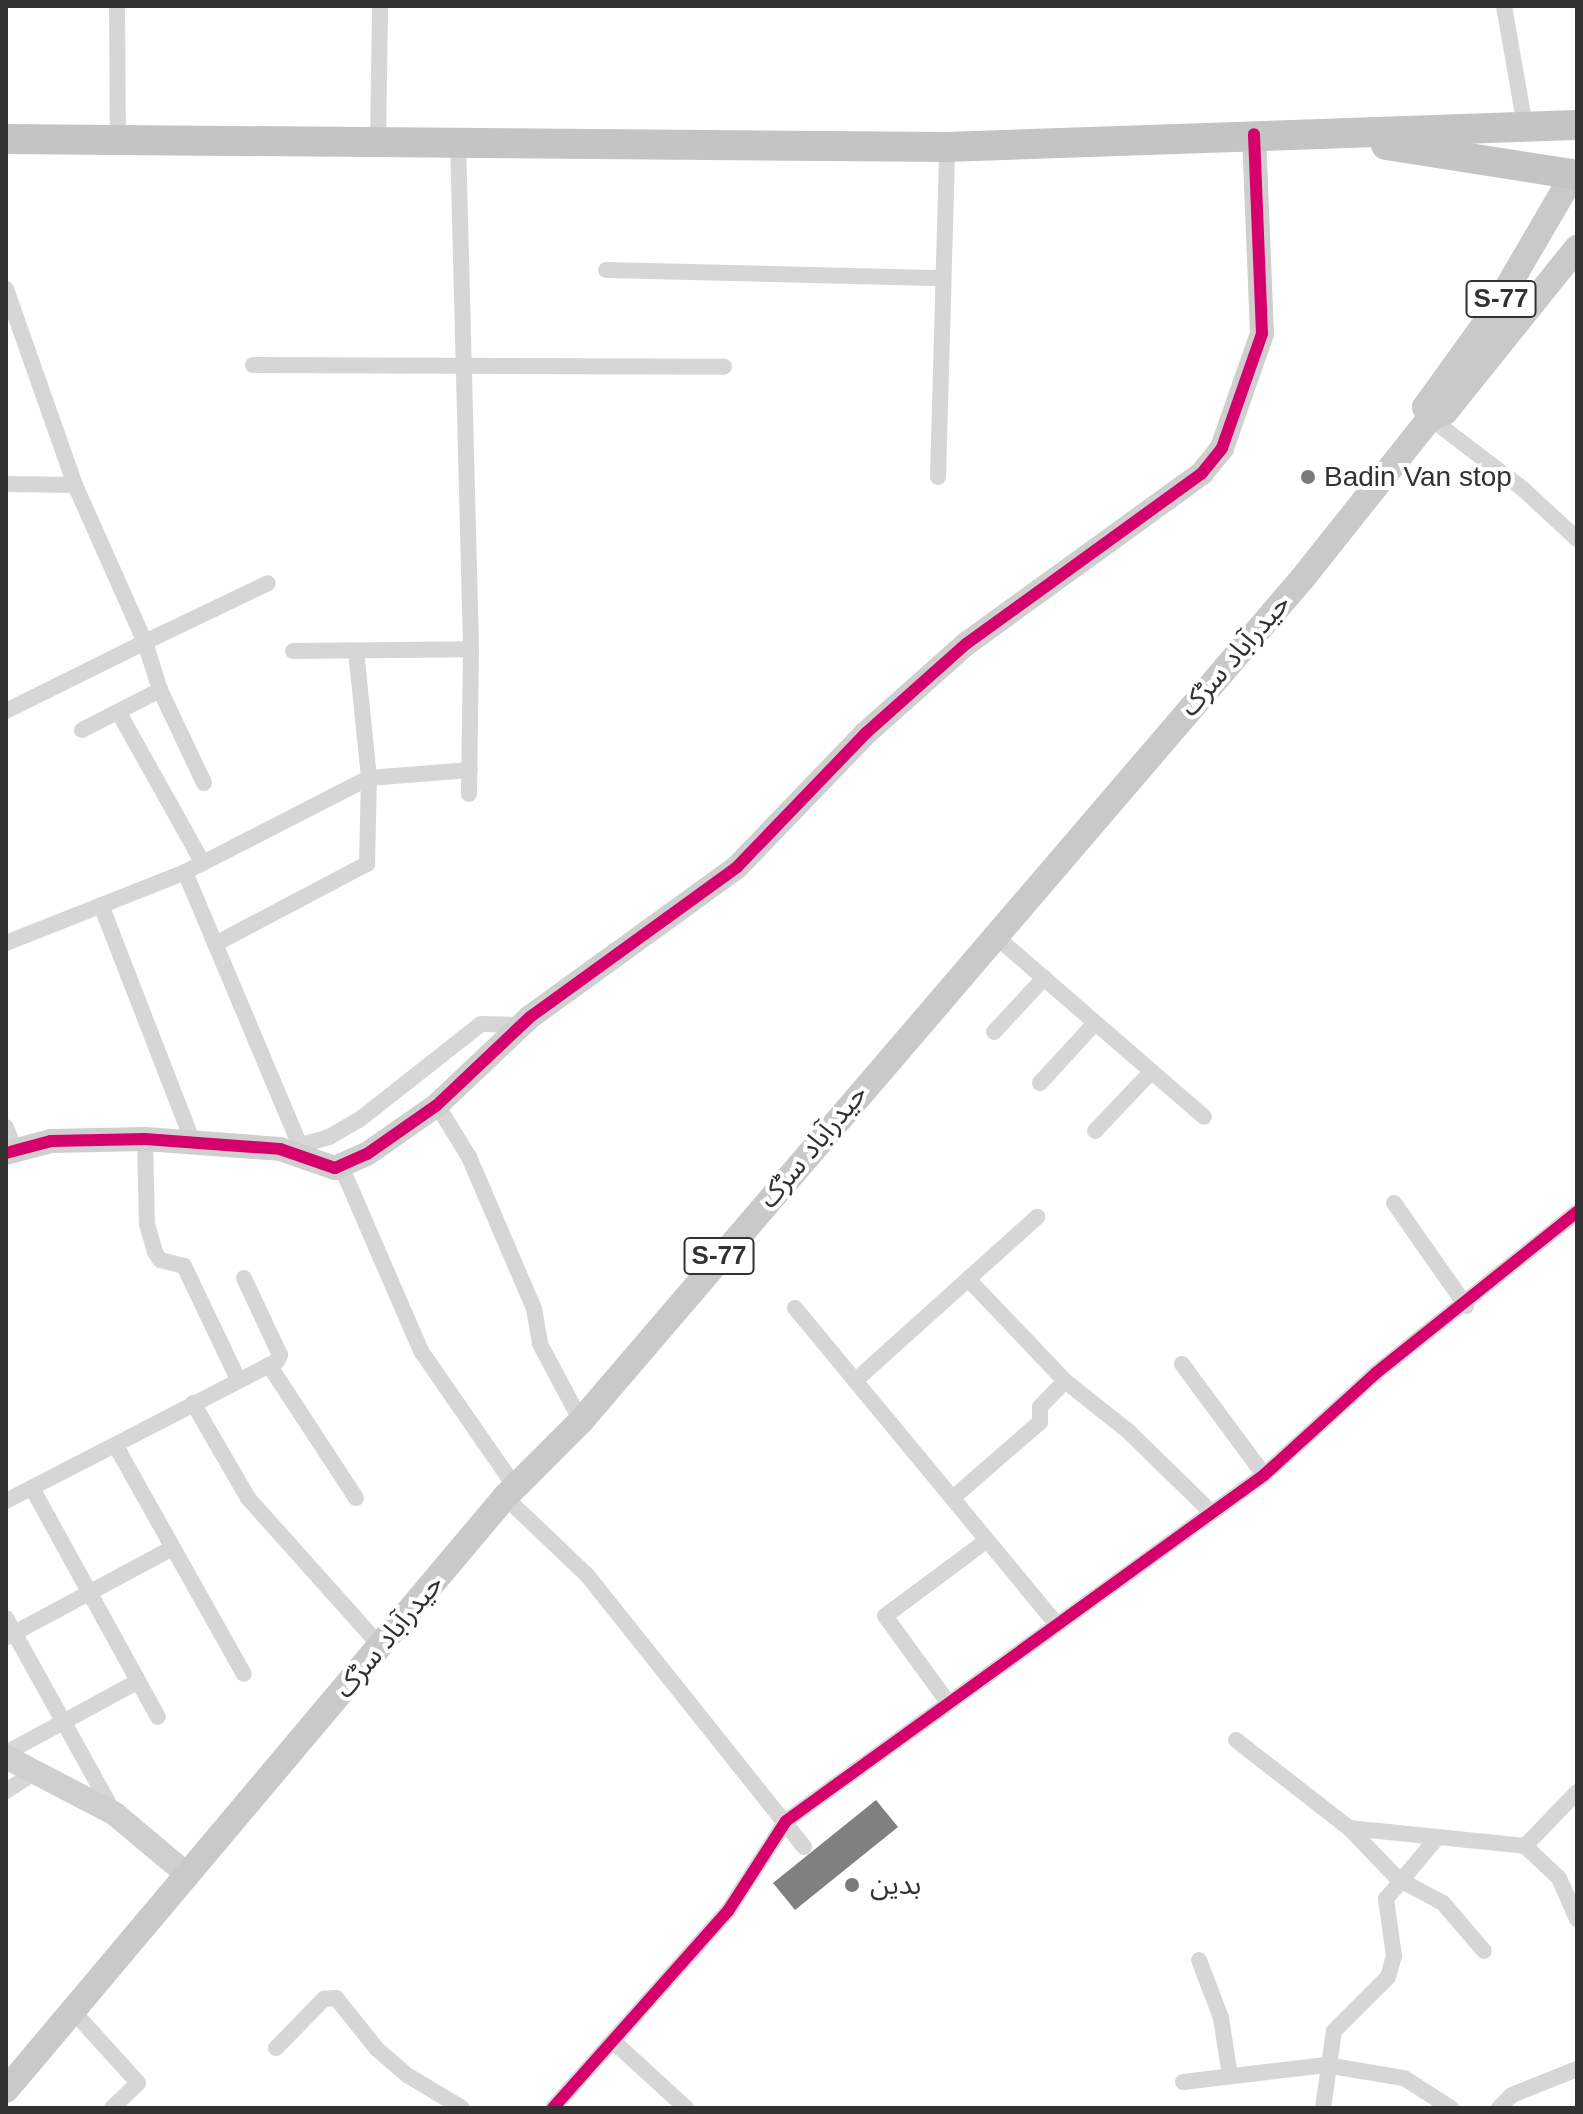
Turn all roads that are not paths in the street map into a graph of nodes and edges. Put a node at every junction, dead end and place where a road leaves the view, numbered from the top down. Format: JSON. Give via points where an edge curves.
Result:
{"nodes":[{"id":1,"x":117,"y":6,"type":"edge"},
{"id":2,"x":380,"y":6,"type":"edge"},
{"id":3,"x":1504,"y":6,"type":"edge"},
{"id":4,"x":1577,"y":125,"type":"edge"},
{"id":5,"x":1525,"y":126,"type":"junction"},
{"id":6,"x":1254,"y":134,"type":"junction"},
{"id":7,"x":1321,"y":136,"type":"junction"},
{"id":8,"x":6,"y":139,"type":"edge"},
{"id":9,"x":118,"y":140,"type":"junction"},
{"id":10,"x":378,"y":140,"type":"junction"},
{"id":11,"x":458,"y":141,"type":"junction"},
{"id":12,"x":947,"y":147,"type":"junction"},
{"id":13,"x":1576,"y":173,"type":"edge"},
{"id":14,"x":1577,"y":248,"type":"edge"},
{"id":15,"x":606,"y":270,"type":"dead end"},
{"id":16,"x":943,"y":278,"type":"junction"},
{"id":17,"x":6,"y":289,"type":"edge"},
{"id":18,"x":253,"y":365,"type":"dead end"},
{"id":19,"x":464,"y":367,"type":"junction"},
{"id":20,"x":724,"y":367,"type":"dead end"},
{"id":21,"x":1430,"y":418,"type":"junction"},
{"id":22,"x":938,"y":477,"type":"dead end"},
{"id":23,"x":6,"y":484,"type":"edge"},
{"id":24,"x":75,"y":485,"type":"junction"},
{"id":25,"x":1575,"y":533,"type":"edge"},
{"id":26,"x":268,"y":583,"type":"dead end"},
{"id":27,"x":145,"y":642,"type":"junction"},
{"id":28,"x":471,"y":649,"type":"junction"},
{"id":29,"x":293,"y":651,"type":"dead end"},
{"id":30,"x":356,"y":651,"type":"junction"},
{"id":31,"x":160,"y":690,"type":"junction"},
{"id":32,"x":6,"y":711,"type":"edge"},
{"id":33,"x":119,"y":713,"type":"junction"},
{"id":34,"x":82,"y":730,"type":"dead end"},
{"id":35,"x":470,"y":770,"type":"junction"},
{"id":36,"x":369,"y":778,"type":"junction"},
{"id":37,"x":204,"y":783,"type":"dead end"},
{"id":38,"x":469,"y":794,"type":"dead end"},
{"id":39,"x":203,"y":863,"type":"junction"},
{"id":40,"x":185,"y":872,"type":"junction"},
{"id":41,"x":101,"y":905,"type":"junction"},
{"id":42,"x":993,"y":934,"type":"junction"},
{"id":43,"x":6,"y":943,"type":"edge"},
{"id":44,"x":215,"y":944,"type":"junction"},
{"id":45,"x":1044,"y":978,"type":"junction"},
{"id":46,"x":1095,"y":1023,"type":"junction"},
{"id":47,"x":522,"y":1025,"type":"junction"},
{"id":48,"x":994,"y":1032,"type":"dead end"},
{"id":49,"x":1151,"y":1072,"type":"junction"},
{"id":50,"x":1040,"y":1083,"type":"dead end"},
{"id":51,"x":437,"y":1105,"type":"junction"},
{"id":52,"x":1204,"y":1117,"type":"dead end"},
{"id":53,"x":6,"y":1127,"type":"edge"},
{"id":54,"x":1095,"y":1131,"type":"dead end"},
{"id":55,"x":145,"y":1139,"type":"junction"},
{"id":56,"x":193,"y":1142,"type":"junction"},
{"id":57,"x":10,"y":1152,"type":"edge"},
{"id":58,"x":296,"y":1153,"type":"junction"},
{"id":59,"x":341,"y":1166,"type":"junction"},
{"id":60,"x":1394,"y":1203,"type":"dead end"},
{"id":61,"x":1577,"y":1212,"type":"edge"},
{"id":62,"x":1037,"y":1217,"type":"dead end"},
{"id":63,"x":244,"y":1278,"type":"dead end"},
{"id":64,"x":968,"y":1279,"type":"junction"},
{"id":65,"x":1466,"y":1306,"type":"junction"},
{"id":66,"x":795,"y":1308,"type":"dead end"},
{"id":67,"x":1182,"y":1364,"type":"dead end"},
{"id":68,"x":269,"y":1365,"type":"junction"},
{"id":69,"x":237,"y":1377,"type":"junction"},
{"id":70,"x":856,"y":1380,"type":"junction"},
{"id":71,"x":1065,"y":1381,"type":"junction"},
{"id":72,"x":193,"y":1403,"type":"junction"},
{"id":73,"x":581,"y":1421,"type":"junction"},
{"id":74,"x":117,"y":1448,"type":"junction"},
{"id":75,"x":1264,"y":1475,"type":"junction"},
{"id":76,"x":32,"y":1488,"type":"junction"},
{"id":77,"x":510,"y":1492,"type":"junction"},
{"id":78,"x":955,"y":1496,"type":"junction"},
{"id":79,"x":356,"y":1498,"type":"dead end"},
{"id":80,"x":6,"y":1501,"type":"edge"},
{"id":81,"x":1212,"y":1513,"type":"junction"},
{"id":82,"x":986,"y":1541,"type":"junction"},
{"id":83,"x":172,"y":1548,"type":"junction"},
{"id":84,"x":89,"y":1593,"type":"junction"},
{"id":85,"x":6,"y":1618,"type":"edge"},
{"id":86,"x":1056,"y":1623,"type":"junction"},
{"id":87,"x":10,"y":1636,"type":"edge"},
{"id":88,"x":381,"y":1647,"type":"junction"},
{"id":89,"x":244,"y":1674,"type":"dead end"},
{"id":90,"x":137,"y":1682,"type":"junction"},
{"id":91,"x":947,"y":1701,"type":"junction"},
{"id":92,"x":158,"y":1717,"type":"dead end"},
{"id":93,"x":63,"y":1721,"type":"junction"},
{"id":94,"x":1236,"y":1740,"type":"dead end"},
{"id":95,"x":6,"y":1755,"type":"edge"},
{"id":96,"x":35,"y":1772,"type":"junction"},
{"id":97,"x":6,"y":1791,"type":"edge"},
{"id":98,"x":1577,"y":1792,"type":"edge"},
{"id":99,"x":115,"y":1814,"type":"junction"},
{"id":100,"x":786,"y":1821,"type":"junction"},
{"id":101,"x":1349,"y":1828,"type":"junction"},
{"id":102,"x":1436,"y":1839,"type":"junction"},
{"id":103,"x":1525,"y":1846,"type":"junction"},
{"id":104,"x":804,"y":1847,"type":"dead end"},
{"id":105,"x":184,"y":1872,"type":"junction"},
{"id":106,"x":1559,"y":1878,"type":"junction"},
{"id":107,"x":1398,"y":1879,"type":"junction"},
{"id":108,"x":1577,"y":1880,"type":"edge"},
{"id":109,"x":1577,"y":1919,"type":"edge"},
{"id":110,"x":1484,"y":1951,"type":"dead end"},
{"id":111,"x":1199,"y":1960,"type":"dead end"},
{"id":112,"x":73,"y":2011,"type":"junction"},
{"id":113,"x":614,"y":2042,"type":"junction"},
{"id":114,"x":276,"y":2048,"type":"dead end"},
{"id":115,"x":1326,"y":2065,"type":"junction"},
{"id":116,"x":1577,"y":2069,"type":"edge"},
{"id":117,"x":1230,"y":2076,"type":"junction"},
{"id":118,"x":1183,"y":2082,"type":"dead end"},
{"id":119,"x":6,"y":2090,"type":"edge"},
{"id":120,"x":112,"y":2108,"type":"edge"},
{"id":121,"x":462,"y":2108,"type":"edge"},
{"id":122,"x":553,"y":2108,"type":"edge"},
{"id":123,"x":686,"y":2108,"type":"edge"},
{"id":124,"x":1323,"y":2108,"type":"edge"},
{"id":125,"x":1451,"y":2108,"type":"edge"},
{"id":126,"x":1499,"y":2108,"type":"edge"}],
"edges":[{"from":1,"to":9,"type":"street"},
{"from":2,"to":10,"type":"street"},
{"from":3,"to":5,"type":"street"},
{"from":4,"to":5,"type":"highway"},
{"from":5,"to":7,"type":"highway"},
{"from":6,"to":7,"type":"highway"},
{"from":6,"to":12,"type":"highway"},
{"from":6,"to":47,"type":"street","via":[[1262,334],[1222,448],[1202,473],[966,644],[866,733],[737,867]]},
{"from":7,"to":13,"type":"highway"},
{"from":8,"to":9,"type":"highway"},
{"from":9,"to":10,"type":"highway"},
{"from":10,"to":11,"type":"highway"},
{"from":11,"to":12,"type":"highway"},
{"from":11,"to":19,"type":"street"},
{"from":12,"to":16,"type":"street"},
{"from":13,"to":21,"type":"main road","name":"حیدرآباد سڑک","number":"S-77","via":[[1490,317],[1425,407]]},
{"from":14,"to":21,"type":"main road","name":"حیدرآباد سڑک","number":"S-77","via":[[1445,412]]},
{"from":15,"to":16,"type":"street"},
{"from":16,"to":22,"type":"street"},
{"from":17,"to":24,"type":"street"},
{"from":18,"to":19,"type":"street"},
{"from":19,"to":20,"type":"street"},
{"from":19,"to":28,"type":"street"},
{"from":21,"to":25,"type":"street"},
{"from":21,"to":42,"type":"main road","name":"حیدرآباد سڑک","number":"S-77","via":[[1302,579]]},
{"from":23,"to":24,"type":"street"},
{"from":24,"to":27,"type":"street"},
{"from":26,"to":27,"type":"street"},
{"from":27,"to":31,"type":"street"},
{"from":27,"to":32,"type":"street"},
{"from":28,"to":30,"type":"street"},
{"from":28,"to":35,"type":"street"},
{"from":29,"to":30,"type":"street"},
{"from":30,"to":36,"type":"street"},
{"from":31,"to":33,"type":"street"},
{"from":31,"to":37,"type":"street"},
{"from":33,"to":34,"type":"street"},
{"from":33,"to":39,"type":"street"},
{"from":35,"to":36,"type":"street"},
{"from":35,"to":38,"type":"street"},
{"from":36,"to":39,"type":"street"},
{"from":36,"to":44,"type":"street","via":[[367,864]]},
{"from":39,"to":40,"type":"street"},
{"from":40,"to":41,"type":"street"},
{"from":40,"to":44,"type":"street"},
{"from":41,"to":43,"type":"street"},
{"from":41,"to":56,"type":"street"},
{"from":42,"to":45,"type":"street"},
{"from":42,"to":73,"type":"main road","name":"حیدرآباد سڑک","number":"S-77"},
{"from":44,"to":58,"type":"street"},
{"from":45,"to":46,"type":"street"},
{"from":45,"to":48,"type":"street"},
{"from":46,"to":49,"type":"street"},
{"from":46,"to":50,"type":"street"},
{"from":47,"to":51,"type":"street"},
{"from":47,"to":58,"type":"street","via":[[481,1024],[359,1120]]},
{"from":49,"to":52,"type":"street"},
{"from":49,"to":54,"type":"street"},
{"from":51,"to":59,"type":"street"},
{"from":51,"to":73,"type":"street","via":[[469,1157],[534,1309],[540,1344]]},
{"from":53,"to":57,"type":"street"},
{"from":55,"to":56,"type":"street"},
{"from":55,"to":57,"type":"street","via":[[51,1141]]},
{"from":55,"to":69,"type":"street","via":[[147,1224],[155,1252],[160,1260],[184,1266]]},
{"from":56,"to":58,"type":"street"},
{"from":58,"to":59,"type":"street"},
{"from":59,"to":77,"type":"street","via":[[421,1351]]},
{"from":60,"to":65,"type":"street"},
{"from":61,"to":65,"type":"street"},
{"from":62,"to":64,"type":"street"},
{"from":63,"to":68,"type":"street","via":[[280,1355]]},
{"from":64,"to":70,"type":"street"},
{"from":64,"to":71,"type":"street"},
{"from":65,"to":75,"type":"street","via":[[1376,1373]]},
{"from":66,"to":70,"type":"street"},
{"from":67,"to":75,"type":"street"},
{"from":68,"to":69,"type":"street"},
{"from":68,"to":79,"type":"street"},
{"from":69,"to":72,"type":"street"},
{"from":70,"to":78,"type":"street"},
{"from":71,"to":78,"type":"street","via":[[1040,1407],[1040,1422]]},
{"from":71,"to":81,"type":"street","via":[[1128,1431]]},
{"from":72,"to":74,"type":"street"},
{"from":72,"to":88,"type":"street","via":[[248,1498]]},
{"from":73,"to":77,"type":"main road","name":"حیدرآباد سڑک","number":"S-77"},
{"from":74,"to":76,"type":"street"},
{"from":74,"to":83,"type":"street"},
{"from":75,"to":81,"type":"street"},
{"from":76,"to":80,"type":"street"},
{"from":76,"to":84,"type":"street"},
{"from":77,"to":88,"type":"main road","name":"حیدرآباد سڑک","number":"S-77"},
{"from":77,"to":100,"type":"street","via":[[587,1575],[662,1676]]},
{"from":78,"to":82,"type":"street"},
{"from":81,"to":86,"type":"street"},
{"from":82,"to":86,"type":"street"},
{"from":82,"to":91,"type":"street","via":[[885,1616]]},
{"from":83,"to":84,"type":"street"},
{"from":83,"to":89,"type":"street"},
{"from":84,"to":87,"type":"street"},
{"from":84,"to":90,"type":"street"},
{"from":85,"to":87,"type":"street"},
{"from":86,"to":91,"type":"street"},
{"from":87,"to":93,"type":"street"},
{"from":88,"to":105,"type":"main road","name":"حیدرآباد سڑک","number":"S-77"},
{"from":90,"to":92,"type":"street"},
{"from":90,"to":93,"type":"street"},
{"from":91,"to":100,"type":"street"},
{"from":93,"to":95,"type":"street"},
{"from":93,"to":99,"type":"street"},
{"from":94,"to":101,"type":"street"},
{"from":95,"to":96,"type":"street"},
{"from":96,"to":97,"type":"street"},
{"from":96,"to":99,"type":"street"},
{"from":98,"to":103,"type":"street"},
{"from":99,"to":105,"type":"street"},
{"from":100,"to":104,"type":"street"},
{"from":100,"to":113,"type":"street","via":[[728,1911]]},
{"from":101,"to":102,"type":"street"},
{"from":101,"to":107,"type":"street"},
{"from":102,"to":103,"type":"street"},
{"from":102,"to":107,"type":"street"},
{"from":103,"to":106,"type":"street"},
{"from":105,"to":112,"type":"main road","name":"حیدرآباد سڑک","number":"S-77"},
{"from":106,"to":108,"type":"street"},
{"from":106,"to":109,"type":"street"},
{"from":107,"to":110,"type":"street","via":[[1443,1903]]},
{"from":107,"to":115,"type":"street","via":[[1384,1908],[1394,1956],[1388,1977],[1334,2031]]},
{"from":111,"to":117,"type":"street","via":[[1221,2018]]},
{"from":112,"to":119,"type":"main road","name":"حیدرآباد سڑک","number":"S-77"},
{"from":112,"to":120,"type":"street","via":[[138,2083]]},
{"from":113,"to":122,"type":"street"},
{"from":113,"to":123,"type":"street"},
{"from":114,"to":121,"type":"street","via":[[324,1999],[336,1998],[377,2049],[407,2075]]},
{"from":115,"to":117,"type":"street"},
{"from":115,"to":124,"type":"street"},
{"from":115,"to":125,"type":"street","via":[[1395,2075]]},
{"from":116,"to":126,"type":"street","via":[[1512,2095]]},
{"from":117,"to":118,"type":"street"}]}
